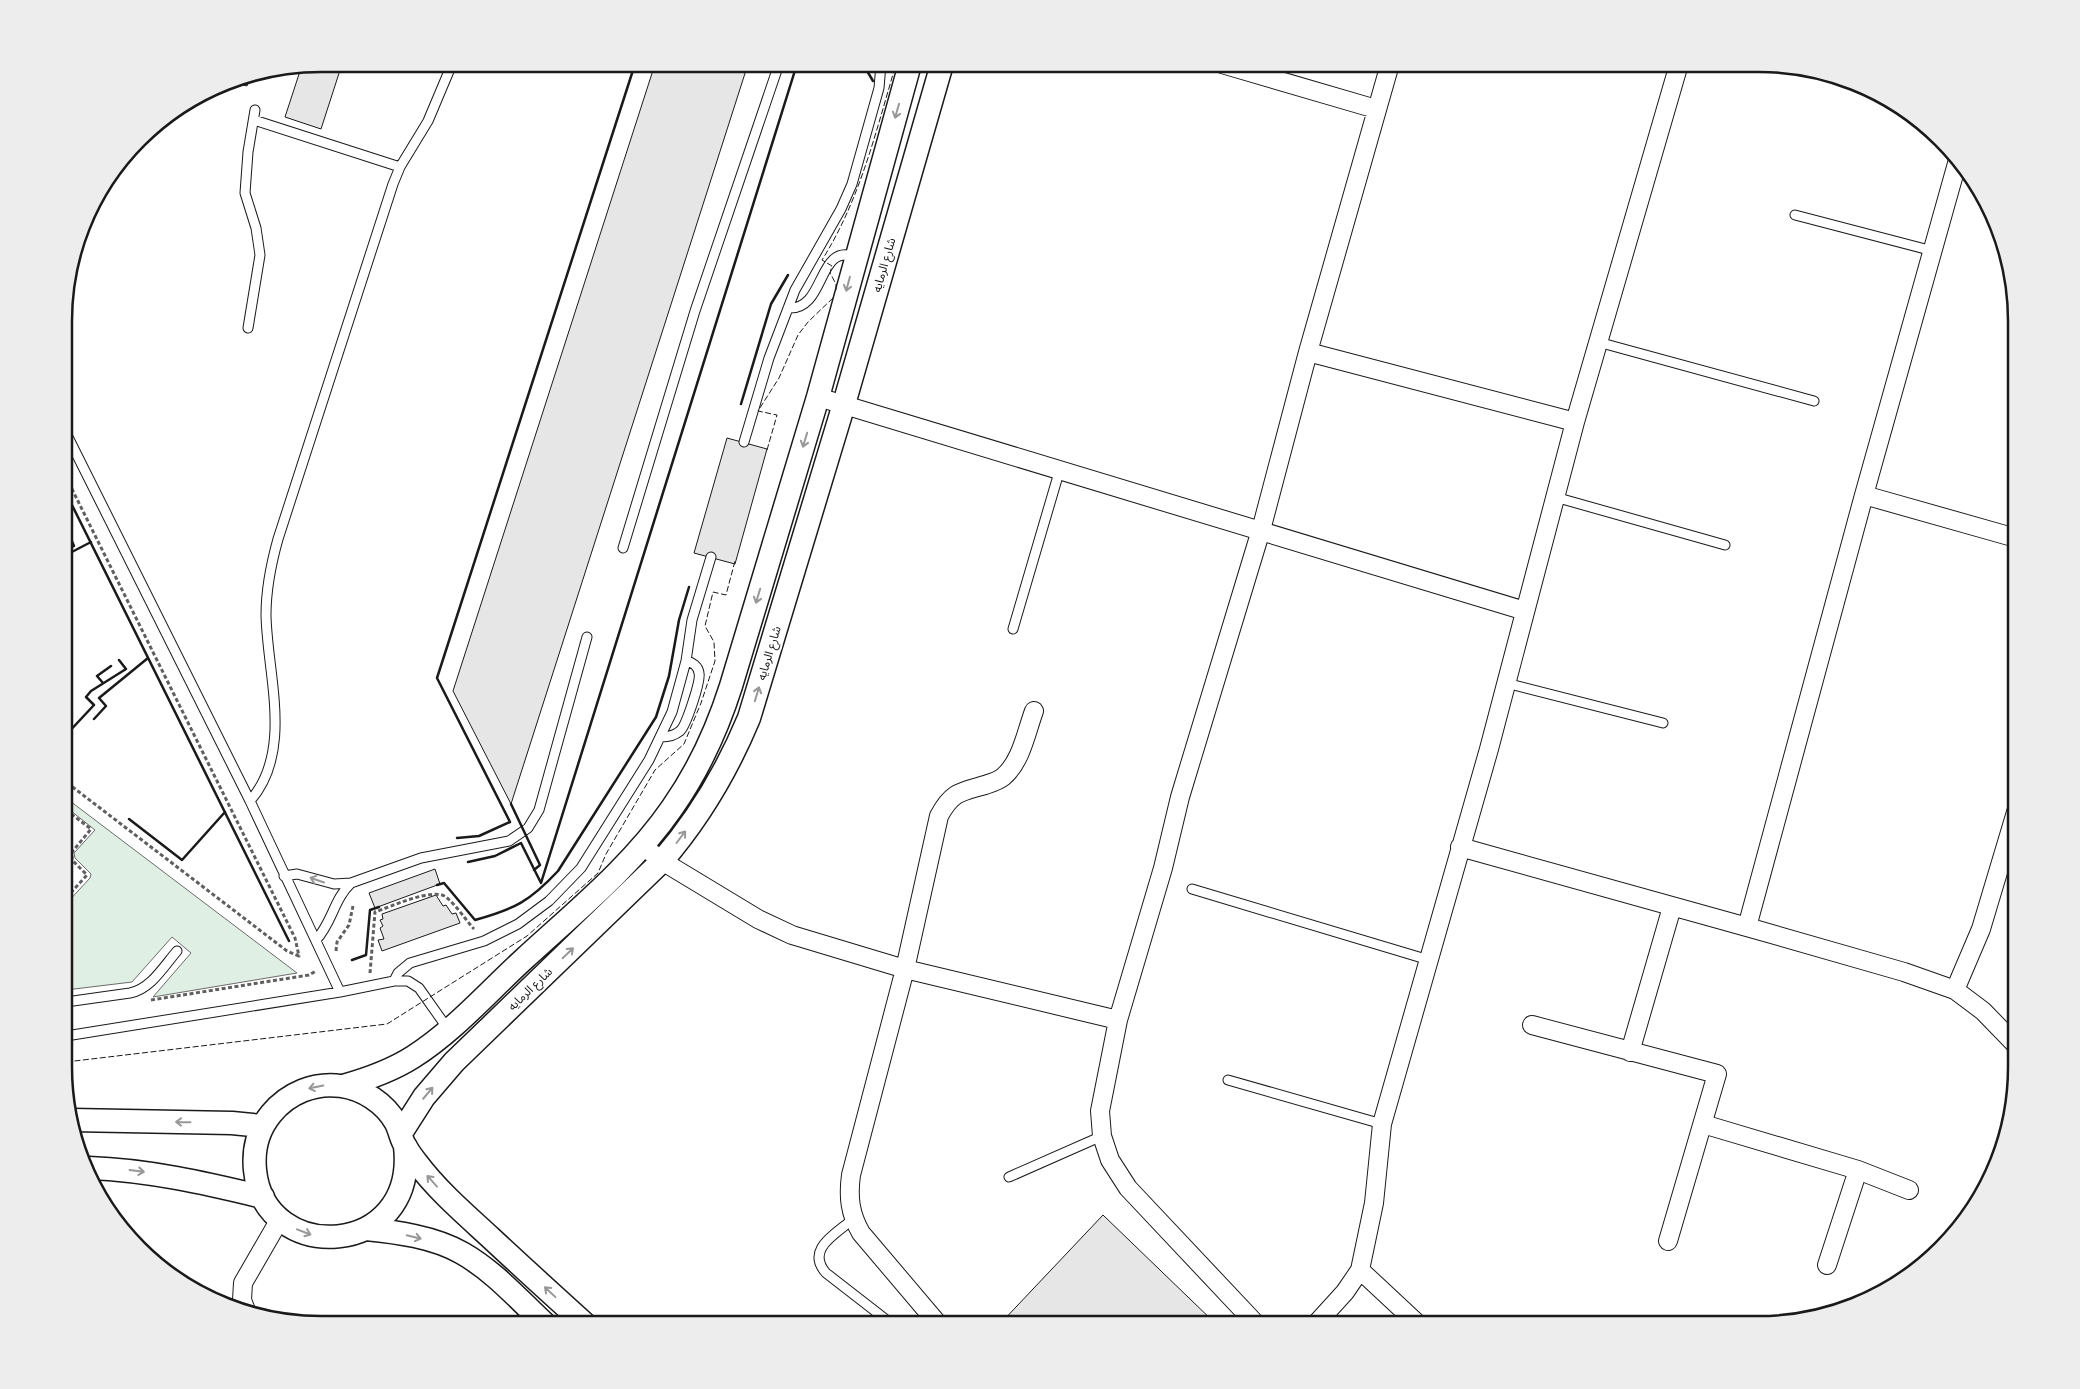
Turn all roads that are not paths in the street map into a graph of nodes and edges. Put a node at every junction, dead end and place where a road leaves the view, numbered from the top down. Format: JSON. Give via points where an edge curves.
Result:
{"nodes":[{"id":1,"x":449,"y":72,"type":"edge"},
{"id":2,"x":776,"y":72,"type":"edge"},
{"id":3,"x":880,"y":72,"type":"edge"},
{"id":4,"x":908,"y":72,"type":"edge"},
{"id":5,"x":940,"y":72,"type":"edge"},
{"id":6,"x":1249,"y":72,"type":"edge"},
{"id":7,"x":1388,"y":72,"type":"edge"},
{"id":8,"x":1677,"y":72,"type":"edge"},
{"id":9,"x":1376,"y":109,"type":"junction"},
{"id":10,"x":255,"y":110,"type":"dead end"},
{"id":11,"x":254,"y":120,"type":"junction"},
{"id":12,"x":400,"y":167,"type":"junction"},
{"id":13,"x":1955,"y":169,"type":"edge"},
{"id":14,"x":1795,"y":215,"type":"dead end"},
{"id":15,"x":1933,"y":251,"type":"junction"},
{"id":16,"x":855,"y":258,"type":"junction"},
{"id":17,"x":788,"y":308,"type":"junction"},
{"id":18,"x":248,"y":328,"type":"dead end"},
{"id":19,"x":1598,"y":342,"type":"junction"},
{"id":20,"x":1308,"y":352,"type":"junction"},
{"id":21,"x":818,"y":397,"type":"junction"},
{"id":22,"x":1814,"y":401,"type":"dead end"},
{"id":23,"x":844,"y":404,"type":"junction"},
{"id":24,"x":1575,"y":422,"type":"junction"},
{"id":25,"x":744,"y":442,"type":"dead end"},
{"id":26,"x":72,"y":445,"type":"edge"},
{"id":27,"x":1060,"y":469,"type":"junction"},
{"id":28,"x":1864,"y":495,"type":"junction"},
{"id":29,"x":1554,"y":497,"type":"junction"},
{"id":30,"x":1261,"y":530,"type":"junction"},
{"id":31,"x":2008,"y":536,"type":"edge"},
{"id":32,"x":1725,"y":545,"type":"dead end"},
{"id":33,"x":623,"y":548,"type":"dead end"},
{"id":34,"x":711,"y":557,"type":"dead end"},
{"id":35,"x":1525,"y":611,"type":"junction"},
{"id":36,"x":1013,"y":629,"type":"dead end"},
{"id":37,"x":587,"y":637,"type":"dead end"},
{"id":38,"x":686,"y":661,"type":"junction"},
{"id":39,"x":1506,"y":683,"type":"junction"},
{"id":40,"x":1034,"y":711,"type":"dead end"},
{"id":41,"x":1663,"y":723,"type":"dead end"},
{"id":42,"x":662,"y":737,"type":"junction"},
{"id":43,"x":250,"y":800,"type":"junction"},
{"id":44,"x":2008,"y":839,"type":"edge"},
{"id":45,"x":643,"y":846,"type":"junction"},
{"id":46,"x":1460,"y":847,"type":"junction"},
{"id":47,"x":662,"y":861,"type":"junction"},
{"id":48,"x":284,"y":876,"type":"junction"},
{"id":49,"x":351,"y":883,"type":"junction"},
{"id":50,"x":1192,"y":889,"type":"dead end"},
{"id":51,"x":1672,"y":907,"type":"junction"},
{"id":52,"x":1747,"y":927,"type":"junction"},
{"id":53,"x":316,"y":940,"type":"junction"},
{"id":54,"x":177,"y":951,"type":"dead end"},
{"id":55,"x":1429,"y":960,"type":"junction"},
{"id":56,"x":905,"y":969,"type":"junction"},
{"id":57,"x":394,"y":981,"type":"junction"},
{"id":58,"x":1955,"y":990,"type":"junction"},
{"id":59,"x":340,"y":992,"type":"junction"},
{"id":60,"x":72,"y":1001,"type":"edge"},
{"id":61,"x":1118,"y":1020,"type":"junction"},
{"id":62,"x":1532,"y":1025,"type":"dead end"},
{"id":63,"x":448,"y":1030,"type":"junction"},
{"id":64,"x":72,"y":1035,"type":"edge"},
{"id":65,"x":2008,"y":1037,"type":"edge"},
{"id":66,"x":1630,"y":1052,"type":"junction"},
{"id":67,"x":1228,"y":1080,"type":"dead end"},
{"id":68,"x":343,"y":1086,"type":"junction"},
{"id":69,"x":78,"y":1120,"type":"edge"},
{"id":70,"x":1382,"y":1124,"type":"junction"},
{"id":71,"x":1703,"y":1124,"type":"junction"},
{"id":72,"x":262,"y":1126,"type":"junction"},
{"id":73,"x":1102,"y":1136,"type":"junction"},
{"id":74,"x":403,"y":1139,"type":"junction"},
{"id":75,"x":93,"y":1168,"type":"edge"},
{"id":76,"x":1858,"y":1170,"type":"junction"},
{"id":77,"x":1010,"y":1177,"type":"dead end"},
{"id":78,"x":1909,"y":1190,"type":"dead end"},
{"id":79,"x":263,"y":1197,"type":"junction"},
{"id":80,"x":280,"y":1218,"type":"junction"},
{"id":81,"x":853,"y":1219,"type":"junction"},
{"id":82,"x":366,"y":1229,"type":"junction"},
{"id":83,"x":1668,"y":1241,"type":"dead end"},
{"id":84,"x":1827,"y":1265,"type":"dead end"},
{"id":85,"x":1360,"y":1270,"type":"junction"},
{"id":86,"x":243,"y":1304,"type":"edge"},
{"id":87,"x":536,"y":1316,"type":"edge"},
{"id":88,"x":576,"y":1316,"type":"edge"},
{"id":89,"x":881,"y":1316,"type":"edge"},
{"id":90,"x":927,"y":1316,"type":"edge"},
{"id":91,"x":1249,"y":1316,"type":"edge"},
{"id":92,"x":1323,"y":1316,"type":"edge"},
{"id":93,"x":1409,"y":1316,"type":"edge"}],
"edges":[{"from":1,"to":12,"type":"lane","via":[[428,121]]},
{"from":2,"to":33,"type":"lane","via":[[695,311]]},
{"from":3,"to":17,"type":"lane","via":[[879,88],[852,184],[842,209],[794,290]]},
{"from":4,"to":16,"type":"street","name":"شارع الرمايه","one_way":true},
{"from":5,"to":23,"type":"street","name":"شارع الرمايه"},
{"from":6,"to":9,"type":"street"},
{"from":7,"to":9,"type":"street"},
{"from":8,"to":19,"type":"street"},
{"from":9,"to":20,"type":"street"},
{"from":10,"to":11,"type":"lane"},
{"from":11,"to":12,"type":"lane"},
{"from":11,"to":18,"type":"lane","via":[[245,193],[260,254]]},
{"from":12,"to":43,"type":"lane","via":[[273,557],[266,614],[275,701],[274,731],[266,775]]},
{"from":13,"to":15,"type":"street"},
{"from":14,"to":15,"type":"lane"},
{"from":15,"to":28,"type":"street"},
{"from":16,"to":17,"type":"lane","via":[[841,256],[832,260],[808,303]]},
{"from":16,"to":21,"type":"street","name":"شارع الرمايه","one_way":true},
{"from":17,"to":25,"type":"lane"},
{"from":19,"to":22,"type":"lane"},
{"from":19,"to":24,"type":"street"},
{"from":20,"to":24,"type":"street"},
{"from":20,"to":30,"type":"street"},
{"from":21,"to":23,"type":"street"},
{"from":21,"to":45,"type":"street","name":"شارع الرمايه","one_way":true,"via":[[715,730],[684,791]]},
{"from":23,"to":27,"type":"street"},
{"from":47,"to":23,"type":"street","name":"شارع الرمايه","one_way":true,"via":[[692,824],[718,783],[749,718]]},
{"from":24,"to":29,"type":"street"},
{"from":26,"to":43,"type":"lane"},
{"from":27,"to":30,"type":"street"},
{"from":27,"to":36,"type":"lane"},
{"from":28,"to":31,"type":"street"},
{"from":28,"to":52,"type":"street"},
{"from":29,"to":32,"type":"lane"},
{"from":29,"to":35,"type":"street"},
{"from":30,"to":35,"type":"street"},
{"from":30,"to":61,"type":"street","via":[[1180,797],[1163,868]]},
{"from":34,"to":38,"type":"lane","via":[[692,620]]},
{"from":35,"to":39,"type":"street"},
{"from":37,"to":49,"type":"lane","via":[[540,810],[528,828],[503,843],[421,858]]},
{"from":38,"to":42,"type":"lane"},
{"from":38,"to":42,"type":"lane","via":[[698,669],[700,679],[683,728]]},
{"from":39,"to":41,"type":"lane"},
{"from":39,"to":46,"type":"street"},
{"from":40,"to":56,"type":"street","via":[[1011,769],[1001,779],[960,792],[947,801],[939,816]]},
{"from":42,"to":57,"type":"lane","via":[[593,849],[566,885],[534,913],[484,941],[410,963]]},
{"from":43,"to":48,"type":"lane"},
{"from":44,"to":58,"type":"street","via":[[1981,929]]},
{"from":45,"to":47,"type":"street"},
{"from":45,"to":63,"type":"street","name":"شارع الرمايه"},
{"from":46,"to":51,"type":"street"},
{"from":46,"to":55,"type":"street"},
{"from":47,"to":56,"type":"street","via":[[758,919],[792,935]]},
{"from":74,"to":47,"type":"street","name":"شارع الرمايه","one_way":true,"via":[[424,1097],[454,1062]]},
{"from":49,"to":48,"type":"lane","one_way":true,"via":[[334,884],[297,874]]},
{"from":48,"to":53,"type":"lane"},
{"from":49,"to":53,"type":"lane","via":[[339,897]]},
{"from":50,"to":55,"type":"lane"},
{"from":51,"to":52,"type":"street"},
{"from":51,"to":66,"type":"street"},
{"from":52,"to":58,"type":"street"},
{"from":53,"to":59,"type":"lane"},
{"from":54,"to":60,"type":"lane","via":[[140,990]]},
{"from":55,"to":70,"type":"street"},
{"from":56,"to":61,"type":"street"},
{"from":56,"to":81,"type":"street","via":[[851,1175]]},
{"from":57,"to":59,"type":"lane"},
{"from":57,"to":63,"type":"lane","via":[[408,981],[418,988]]},
{"from":58,"to":65,"type":"street","via":[[1983,1011]]},
{"from":59,"to":64,"type":"lane"},
{"from":61,"to":73,"type":"street","via":[[1100,1111]]},
{"from":62,"to":66,"type":"street"},
{"from":63,"to":68,"type":"street","name":"شارع الرمايه","via":[[398,1066]]},
{"from":66,"to":71,"type":"street","via":[[1717,1074]]},
{"from":67,"to":70,"type":"lane"},
{"from":68,"to":72,"type":"street","one_way":true,"via":[[319,1086],[296,1093],[276,1107]]},
{"from":68,"to":74,"type":"street","via":[[356,1089],[378,1102]]},
{"from":72,"to":69,"type":"street","one_way":true,"via":[[232,1122]]},
{"from":70,"to":85,"type":"street","via":[[1374,1203]]},
{"from":71,"to":76,"type":"street"},
{"from":71,"to":83,"type":"street"},
{"from":72,"to":79,"type":"street","via":[[254,1162]]},
{"from":73,"to":77,"type":"lane"},
{"from":73,"to":91,"type":"street","via":[[1110,1160],[1128,1188]]},
{"from":74,"to":82,"type":"street","via":[[406,1160],[402,1188],[387,1212]]},
{"from":88,"to":74,"type":"street","one_way":true,"via":[[447,1197],[428,1177]]},
{"from":75,"to":79,"type":"street","one_way":true,"via":[[165,1175]]},
{"from":76,"to":78,"type":"street"},
{"from":76,"to":84,"type":"street"},
{"from":79,"to":80,"type":"street"},
{"from":80,"to":82,"type":"street","one_way":true,"via":[[302,1232],[321,1237],[341,1237]]},
{"from":80,"to":86,"type":"street","via":[[243,1283]]},
{"from":81,"to":89,"type":"lane","via":[[819,1250],[818,1265]]},
{"from":81,"to":90,"type":"street"},
{"from":82,"to":87,"type":"street","one_way":true,"via":[[413,1236],[460,1252],[498,1280]]},
{"from":85,"to":92,"type":"street"},
{"from":85,"to":93,"type":"street"}]}
